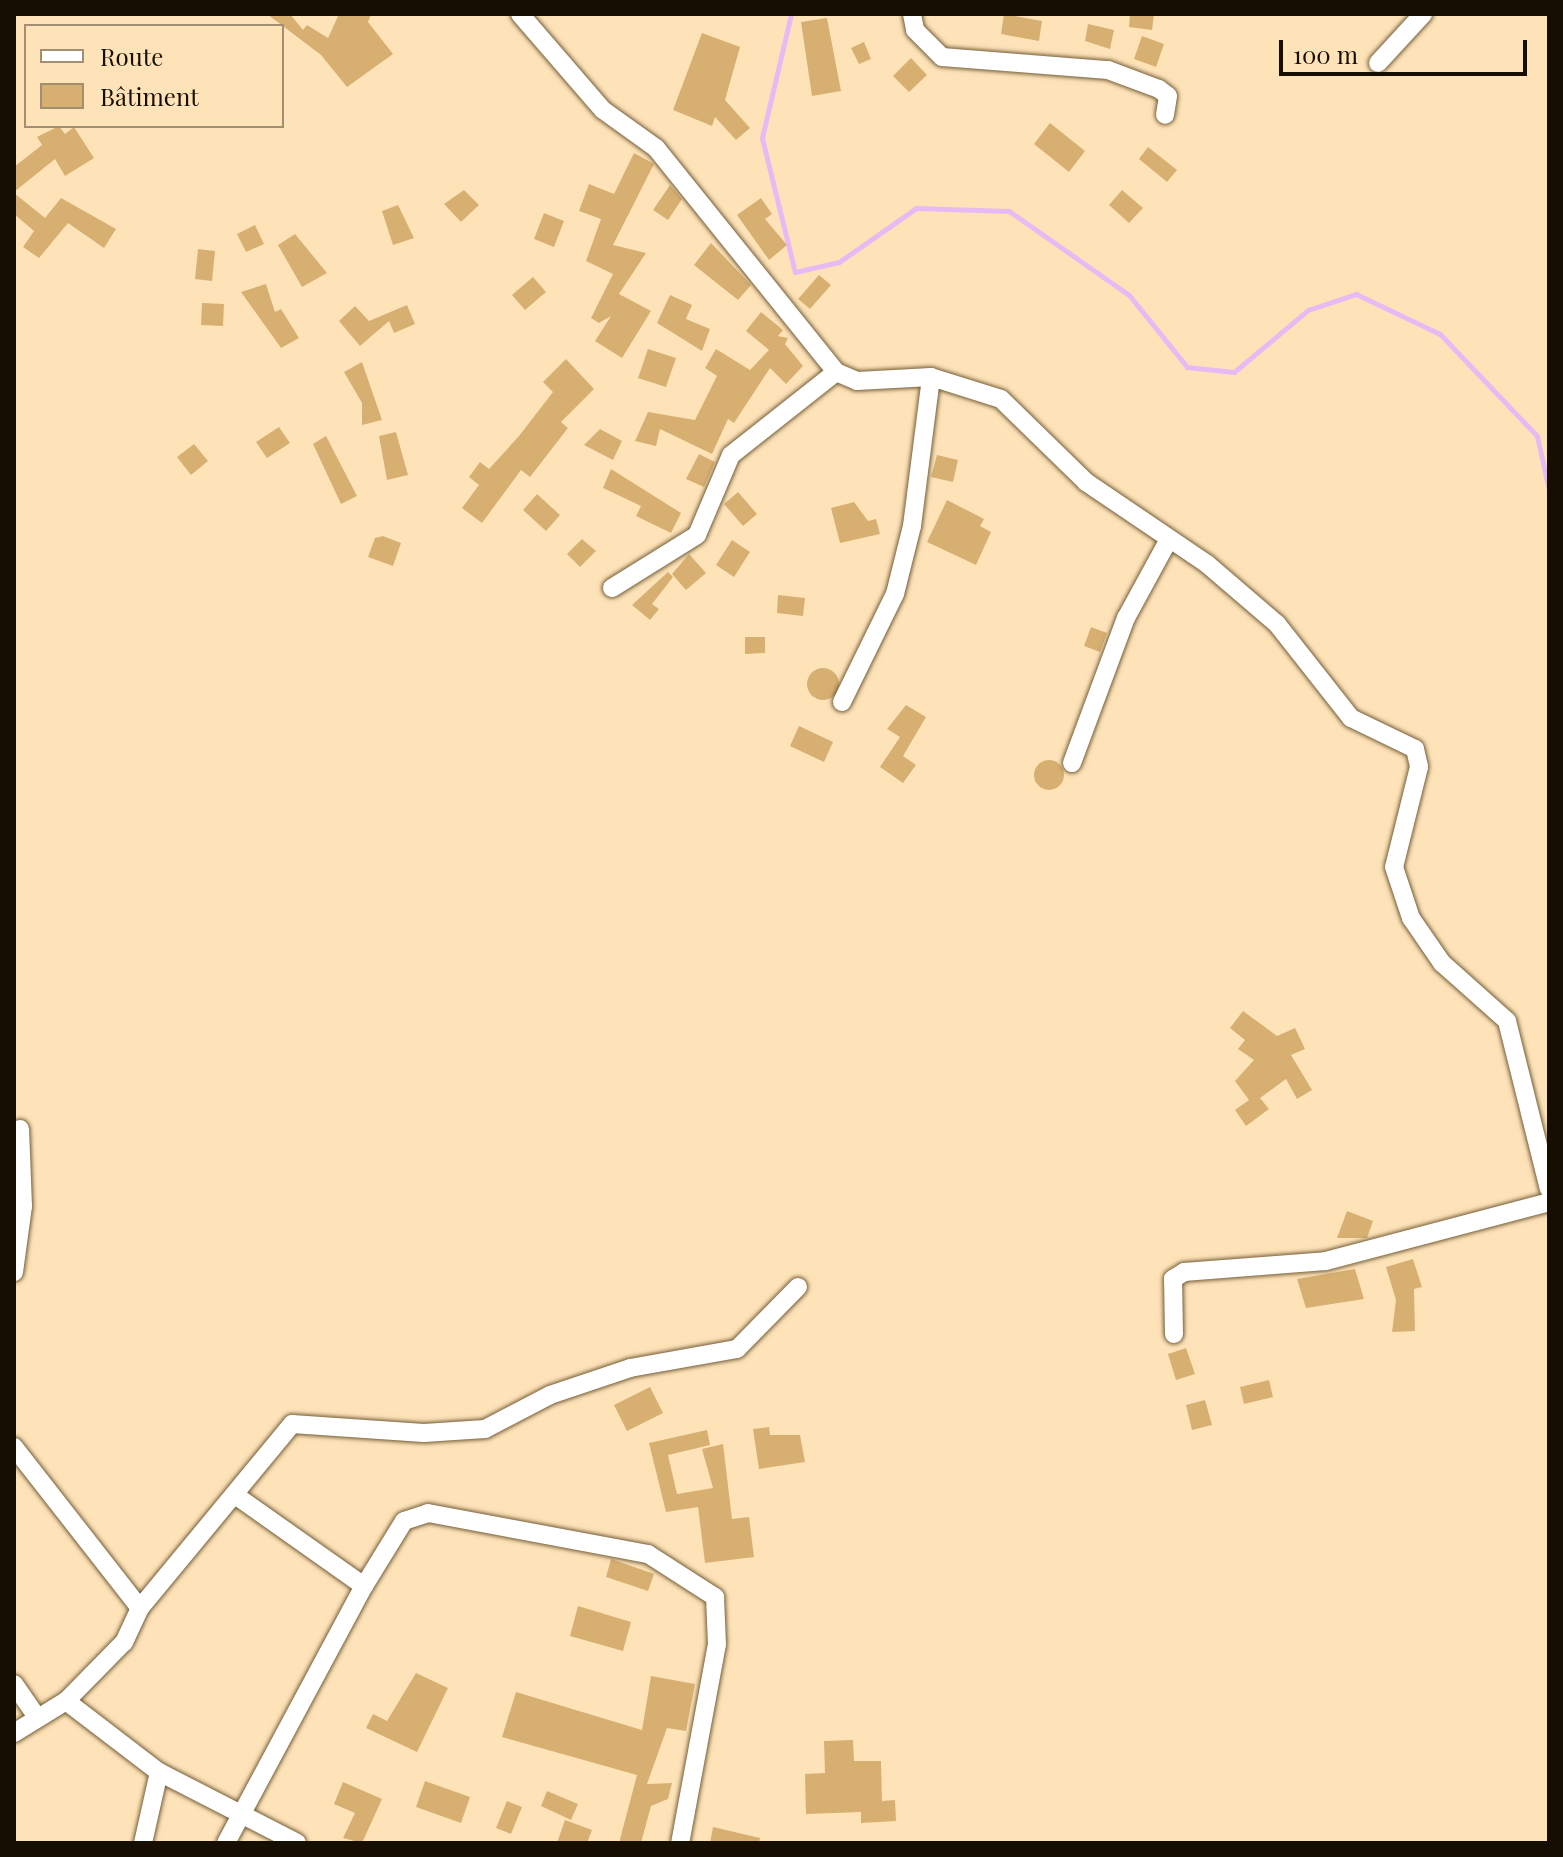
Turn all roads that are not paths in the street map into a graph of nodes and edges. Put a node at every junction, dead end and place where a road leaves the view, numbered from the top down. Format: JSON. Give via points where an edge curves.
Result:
{"nodes":[{"id":1,"x":520,"y":14,"type":"edge"},
{"id":2,"x":912,"y":14,"type":"edge"},
{"id":3,"x":1423,"y":14,"type":"edge"},
{"id":4,"x":1378,"y":63,"type":"dead end"},
{"id":5,"x":1165,"y":115,"type":"dead end"},
{"id":6,"x":836,"y":372,"type":"junction"},
{"id":7,"x":931,"y":377,"type":"junction"},
{"id":8,"x":1169,"y":539,"type":"junction"},
{"id":9,"x":612,"y":588,"type":"dead end"},
{"id":10,"x":842,"y":702,"type":"dead end"},
{"id":11,"x":1072,"y":763,"type":"dead end"},
{"id":12,"x":20,"y":1129,"type":"dead end"},
{"id":13,"x":1549,"y":1189,"type":"edge"},
{"id":14,"x":1549,"y":1202,"type":"edge"},
{"id":15,"x":14,"y":1272,"type":"edge"},
{"id":16,"x":798,"y":1287,"type":"dead end"},
{"id":17,"x":1174,"y":1334,"type":"dead end"},
{"id":18,"x":14,"y":1447,"type":"edge"},
{"id":19,"x":235,"y":1495,"type":"junction"},
{"id":20,"x":364,"y":1586,"type":"junction"},
{"id":21,"x":140,"y":1608,"type":"junction"},
{"id":22,"x":14,"y":1684,"type":"edge"},
{"id":23,"x":66,"y":1701,"type":"junction"},
{"id":24,"x":37,"y":1717,"type":"junction"},
{"id":25,"x":14,"y":1733,"type":"edge"},
{"id":26,"x":159,"y":1772,"type":"junction"},
{"id":27,"x":235,"y":1817,"type":"junction"},
{"id":28,"x":143,"y":1843,"type":"edge"},
{"id":29,"x":226,"y":1843,"type":"edge"},
{"id":30,"x":297,"y":1843,"type":"edge"},
{"id":31,"x":680,"y":1843,"type":"edge"}],
"edges":[{"from":1,"to":6,"type":"street","via":[[603,110],[656,148]]},
{"from":2,"to":5,"type":"street","via":[[915,30],[942,57],[1108,70],[1168,96]]},
{"from":3,"to":4,"type":"street"},
{"from":6,"to":7,"type":"street","via":[[857,381]]},
{"from":6,"to":9,"type":"street","via":[[731,455],[697,535]]},
{"from":7,"to":8,"type":"street","via":[[1001,399],[1086,482]]},
{"from":7,"to":10,"type":"street","via":[[912,526],[895,594]]},
{"from":8,"to":11,"type":"street","via":[[1126,618]]},
{"from":8,"to":13,"type":"street","via":[[1277,624],[1351,718],[1415,749],[1419,767],[1394,867],[1411,918],[1442,963],[1507,1021]]},
{"from":12,"to":15,"type":"street","via":[[23,1206]]},
{"from":14,"to":17,"type":"street","via":[[1326,1261],[1184,1272],[1173,1279]]},
{"from":16,"to":19,"type":"street","via":[[737,1349],[630,1368],[550,1395],[485,1429],[424,1433],[292,1424]]},
{"from":18,"to":21,"type":"street"},
{"from":19,"to":20,"type":"street"},
{"from":19,"to":21,"type":"street"},
{"from":20,"to":27,"type":"street"},
{"from":20,"to":31,"type":"street","via":[[404,1521],[428,1513],[634,1550],[706,1586],[719,1607],[717,1644]]},
{"from":21,"to":23,"type":"street","via":[[124,1642]]},
{"from":22,"to":24,"type":"street"},
{"from":23,"to":24,"type":"street"},
{"from":23,"to":26,"type":"street"},
{"from":24,"to":25,"type":"street"},
{"from":26,"to":27,"type":"street"},
{"from":26,"to":28,"type":"street"},
{"from":27,"to":29,"type":"street"},
{"from":27,"to":30,"type":"street"}]}
